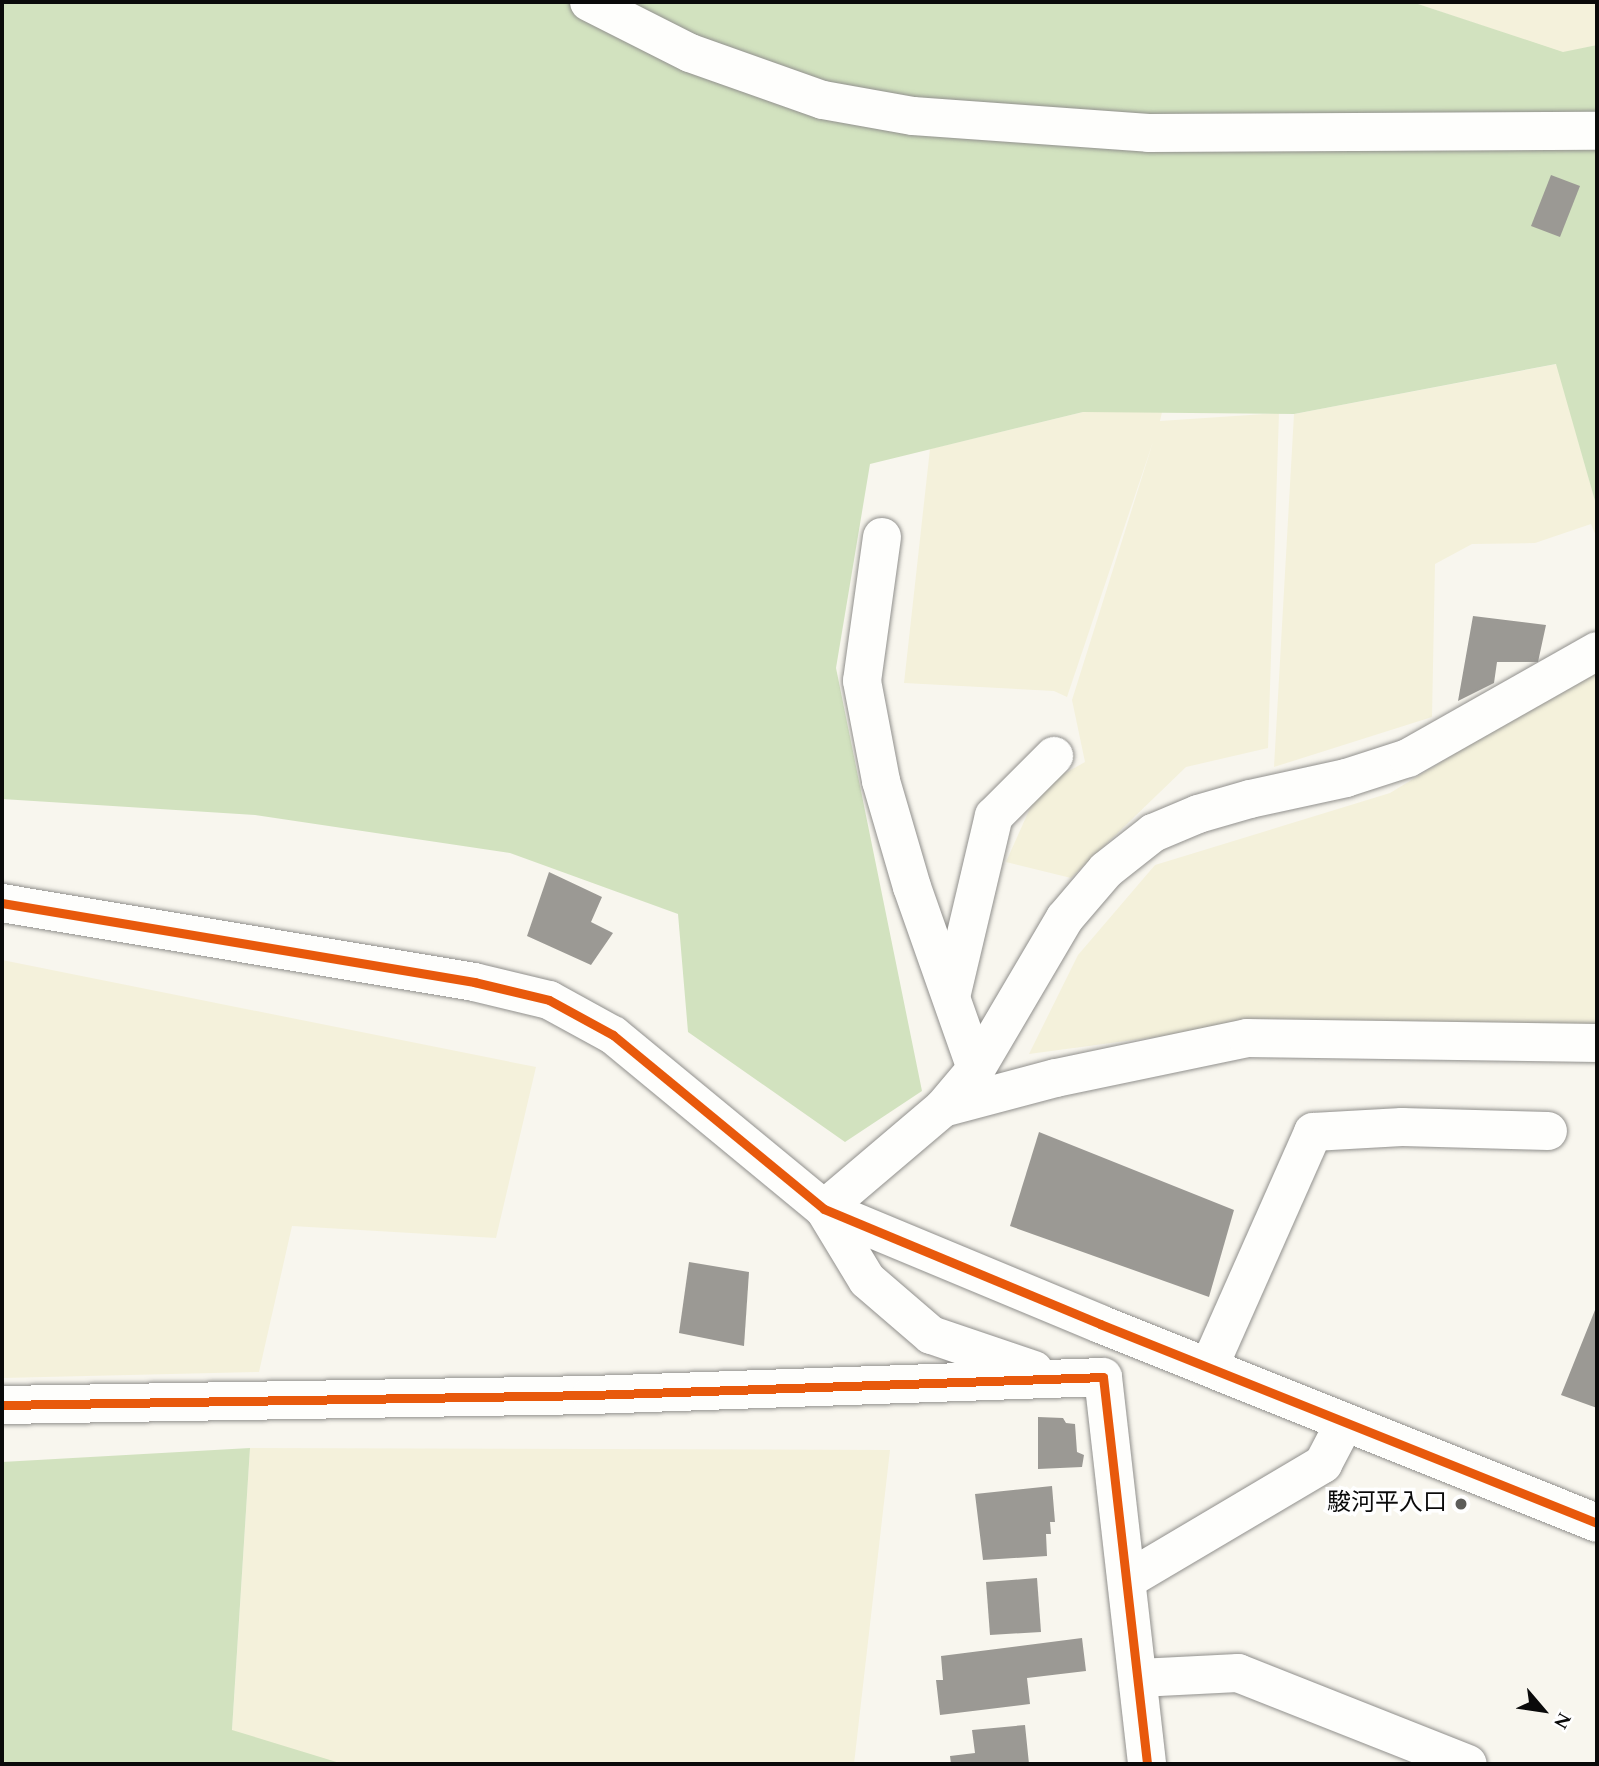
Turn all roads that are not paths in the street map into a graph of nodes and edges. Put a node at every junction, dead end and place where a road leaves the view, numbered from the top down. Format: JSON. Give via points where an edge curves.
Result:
{"nodes":[{"id":1,"x":589,"y":2,"type":"edge"},
{"id":2,"x":1597,"y":131,"type":"edge"},
{"id":3,"x":882,"y":537,"type":"dead end"},
{"id":4,"x":1597,"y":651,"type":"edge"},
{"id":5,"x":1054,"y":756,"type":"dead end"},
{"id":6,"x":2,"y":903,"type":"edge"},
{"id":7,"x":952,"y":993,"type":"junction"},
{"id":8,"x":1597,"y":1043,"type":"edge"},
{"id":9,"x":976,"y":1069,"type":"junction"},
{"id":10,"x":943,"y":1108,"type":"junction"},
{"id":11,"x":1548,"y":1131,"type":"dead end"},
{"id":12,"x":824,"y":1209,"type":"junction"},
{"id":13,"x":1100,"y":1324,"type":"junction"},
{"id":14,"x":1209,"y":1367,"type":"junction"},
{"id":15,"x":1102,"y":1377,"type":"junction"},
{"id":16,"x":2,"y":1405,"type":"edge"},
{"id":17,"x":1345,"y":1422,"type":"junction"},
{"id":18,"x":1597,"y":1523,"type":"edge"},
{"id":19,"x":1127,"y":1580,"type":"junction"},
{"id":20,"x":1139,"y":1678,"type":"junction"},
{"id":21,"x":1147,"y":1764,"type":"edge"},
{"id":22,"x":1468,"y":1764,"type":"edge"}],
"edges":[{"from":1,"to":2,"type":"street","via":[[702,57],[823,100],[913,116],[1148,133]]},
{"from":3,"to":7,"type":"street","via":[[862,681],[881,780],[912,887]]},
{"from":4,"to":9,"type":"street","via":[[1408,758],[1346,778],[1237,802],[1153,833],[1106,870],[1065,918]]},
{"from":5,"to":7,"type":"street","via":[[994,816]]},
{"from":6,"to":12,"type":"street","via":[[474,982],[549,1000],[613,1035]]},
{"from":7,"to":9,"type":"street"},
{"from":8,"to":10,"type":"street","via":[[1247,1038],[1056,1078]]},
{"from":9,"to":10,"type":"street"},
{"from":10,"to":12,"type":"street"},
{"from":11,"to":14,"type":"street","via":[[1402,1127],[1313,1132]]},
{"from":12,"to":13,"type":"street"},
{"from":12,"to":15,"type":"street","via":[[867,1280],[931,1335],[1034,1370]]},
{"from":13,"to":14,"type":"street"},
{"from":13,"to":15,"type":"street"},
{"from":14,"to":17,"type":"street"},
{"from":15,"to":16,"type":"street","via":[[577,1395]]},
{"from":15,"to":19,"type":"street"},
{"from":17,"to":18,"type":"street"},
{"from":17,"to":19,"type":"street","via":[[1323,1464]]},
{"from":19,"to":20,"type":"street"},
{"from":20,"to":21,"type":"street"},
{"from":20,"to":22,"type":"street","via":[[1238,1672]]}]}
